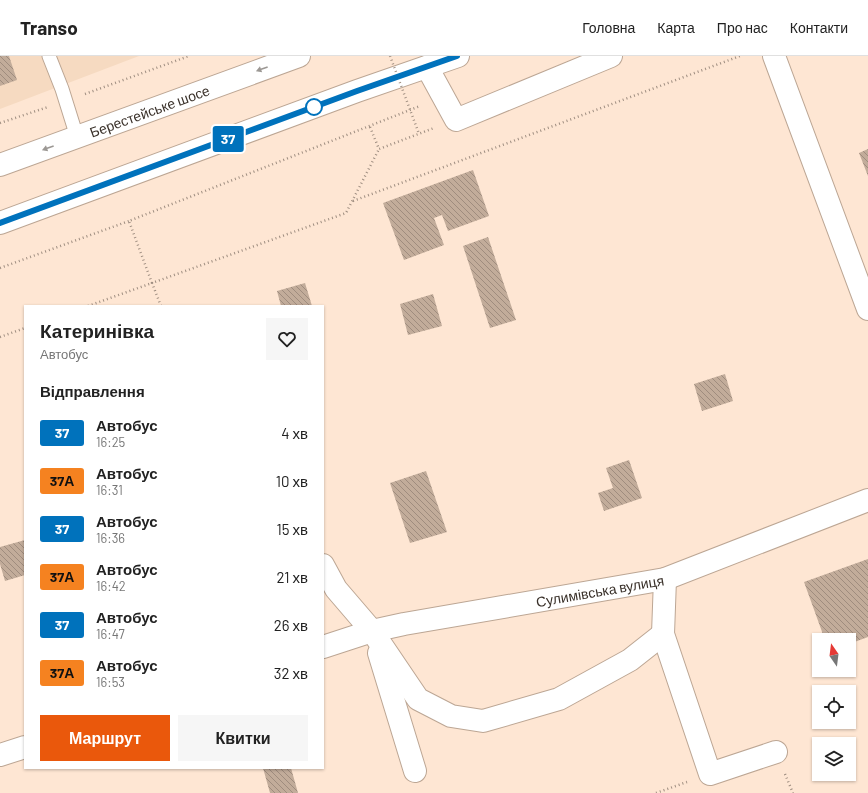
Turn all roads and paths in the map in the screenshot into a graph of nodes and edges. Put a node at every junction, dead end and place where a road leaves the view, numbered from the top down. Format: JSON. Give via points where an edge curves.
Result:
{"nodes":[{"id":1,"x":49,"y":56,"type":"edge"},
{"id":2,"x":189,"y":56,"type":"edge"},
{"id":3,"x":299,"y":56,"type":"edge"},
{"id":4,"x":390,"y":56,"type":"edge"},
{"id":5,"x":458,"y":56,"type":"edge"},
{"id":6,"x":611,"y":56,"type":"edge"},
{"id":7,"x":740,"y":56,"type":"edge"},
{"id":8,"x":774,"y":56,"type":"edge"},
{"id":9,"x":427,"y":67,"type":"junction"},
{"id":10,"x":443,"y":97,"type":"junction"},
{"id":11,"x":66,"y":101,"type":"junction"},
{"id":12,"x":456,"y":120,"type":"junction"},
{"id":13,"x":0,"y":123,"type":"edge"},
{"id":14,"x":370,"y":127,"type":"junction"},
{"id":15,"x":419,"y":134,"type":"junction"},
{"id":16,"x":77,"y":137,"type":"junction"},
{"id":17,"x":379,"y":150,"type":"junction"},
{"id":18,"x":1,"y":160,"type":"edge"},
{"id":19,"x":352,"y":201,"type":"junction"},
{"id":20,"x":129,"y":221,"type":"junction"},
{"id":21,"x":0,"y":223,"type":"edge"},
{"id":22,"x":0,"y":268,"type":"edge"},
{"id":23,"x":152,"y":283,"type":"junction"},
{"id":24,"x":91,"y":305,"type":"edge"},
{"id":25,"x":160,"y":305,"type":"edge"},
{"id":26,"x":868,"y":309,"type":"edge"},
{"id":27,"x":24,"y":328,"type":"edge"},
{"id":28,"x":0,"y":338,"type":"edge"},
{"id":29,"x":868,"y":500,"type":"edge"},
{"id":30,"x":324,"y":567,"type":"edge"},
{"id":31,"x":665,"y":579,"type":"junction"},
{"id":32,"x":372,"y":631,"type":"junction"},
{"id":33,"x":663,"y":634,"type":"junction"},
{"id":34,"x":324,"y":648,"type":"edge"},
{"id":35,"x":24,"y":747,"type":"edge"},
{"id":36,"x":776,"y":752,"type":"dead end"},
{"id":37,"x":0,"y":755,"type":"edge"},
{"id":38,"x":415,"y":771,"type":"dead end"},
{"id":39,"x":710,"y":774,"type":"junction"},
{"id":40,"x":656,"y":793,"type":"edge"}],
"edges":[{"from":1,"to":11,"type":"lane"},
{"from":2,"to":11,"type":"path"},
{"from":3,"to":16,"type":"main road","name":"Берестейське шосе","one_way":true},
{"from":4,"to":15,"type":"path","bridge":true},
{"from":5,"to":9,"type":"main road"},
{"from":6,"to":12,"type":"main road"},
{"from":7,"to":19,"type":"path"},
{"from":8,"to":26,"type":"main road"},
{"from":9,"to":10,"type":"main road"},
{"from":9,"to":21,"type":"main road"},
{"from":10,"to":12,"type":"main road"},
{"from":10,"to":14,"type":"path"},
{"from":11,"to":13,"type":"path"},
{"from":11,"to":16,"type":"lane"},
{"from":12,"to":15,"type":"path"},
{"from":14,"to":17,"type":"path"},
{"from":14,"to":20,"type":"path"},
{"from":15,"to":17,"type":"path"},
{"from":16,"to":18,"type":"main road","name":"Берестейське шосе","one_way":true},
{"from":17,"to":19,"type":"path"},
{"from":19,"to":23,"type":"path","via":[[346,213]]},
{"from":20,"to":22,"type":"path"},
{"from":20,"to":23,"type":"path"},
{"from":23,"to":24,"type":"path"},
{"from":23,"to":25,"type":"path"},
{"from":27,"to":28,"type":"path"},
{"from":29,"to":31,"type":"main road","name":"Сулимівська вулиця"},
{"from":30,"to":32,"type":"main road","via":[[336,589]]},
{"from":31,"to":32,"type":"main road","name":"Сулимівська вулиця"},
{"from":31,"to":33,"type":"main road"},
{"from":32,"to":33,"type":"main road","via":[[418,699],[451,716],[483,721],[559,699],[630,660]]},
{"from":32,"to":34,"type":"main road","name":"Сулимівська вулиця"},
{"from":32,"to":38,"type":"main road"},
{"from":33,"to":39,"type":"main road"},
{"from":35,"to":37,"type":"main road"},
{"from":36,"to":39,"type":"main road"},
{"from":39,"to":40,"type":"path"}]}
